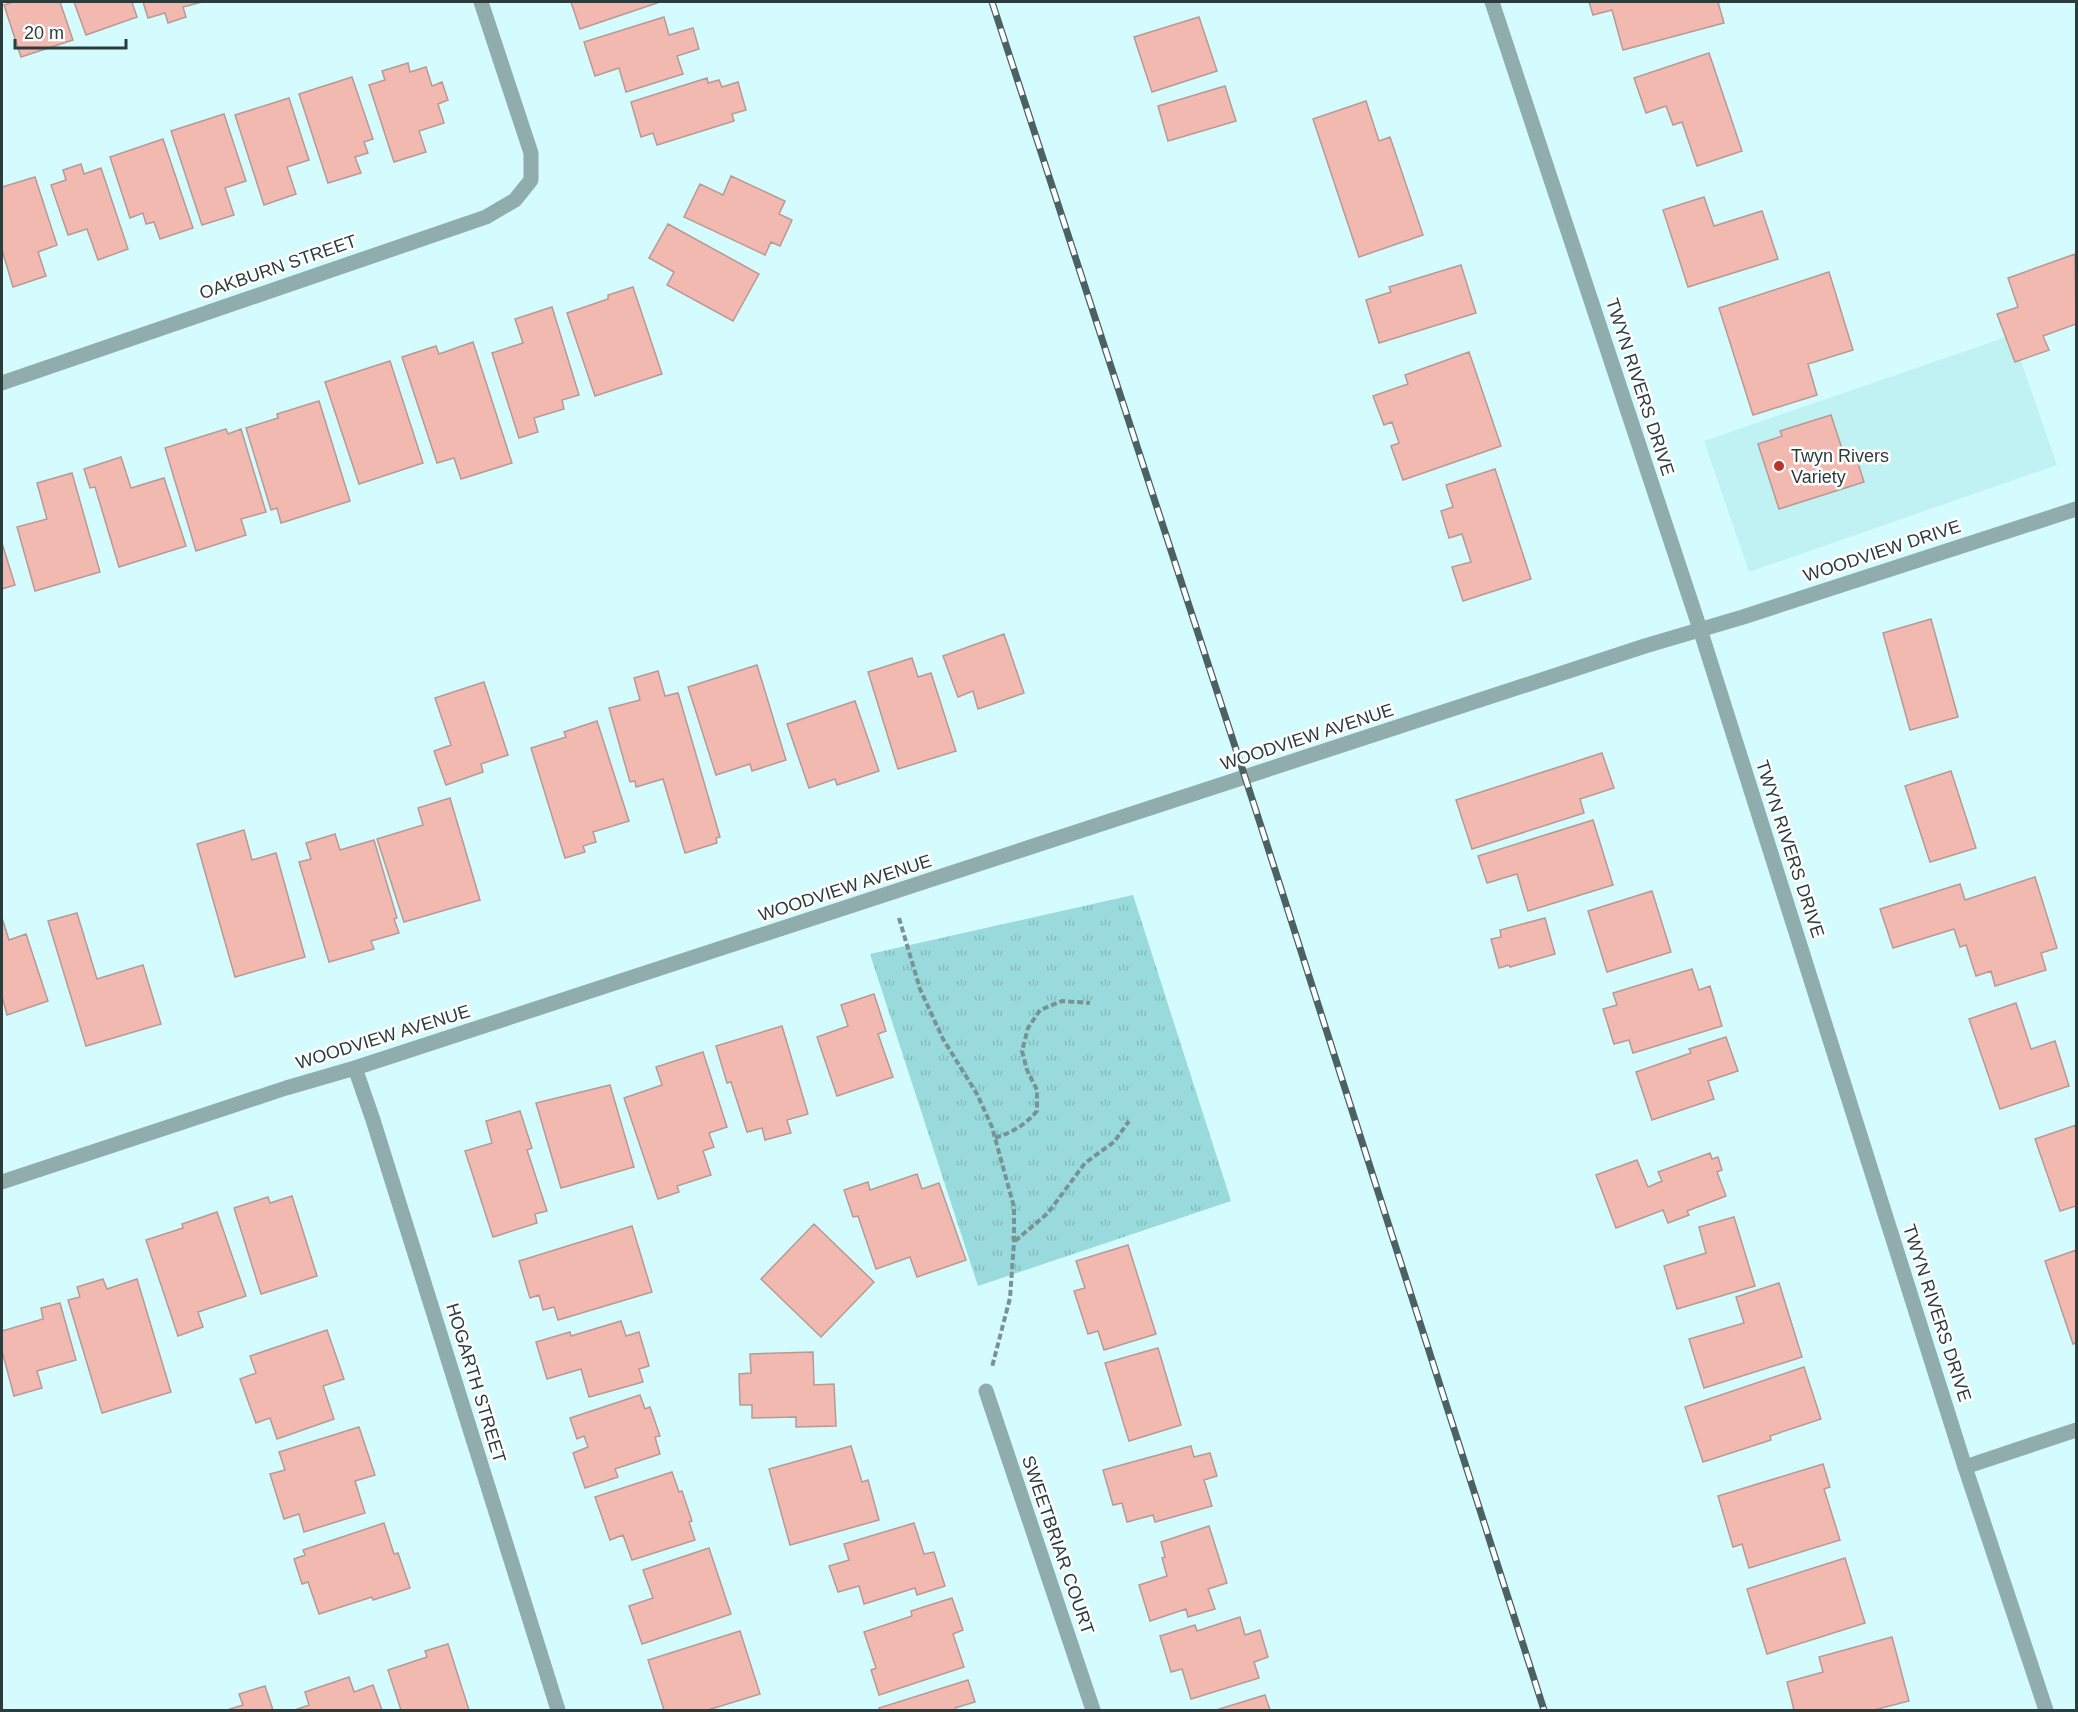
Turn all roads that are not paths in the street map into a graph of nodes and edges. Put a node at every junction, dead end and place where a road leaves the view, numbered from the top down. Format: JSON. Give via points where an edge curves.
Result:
{"nodes":[{"id":1,"x":481,"y":2,"type":"edge"},
{"id":2,"x":1492,"y":2,"type":"edge"},
{"id":3,"x":2,"y":383,"type":"edge"},
{"id":4,"x":2076,"y":509,"type":"edge"},
{"id":5,"x":1700,"y":629,"type":"junction"},
{"id":6,"x":355,"y":1068,"type":"junction"},
{"id":7,"x":2,"y":1182,"type":"edge"},
{"id":8,"x":986,"y":1391,"type":"road end"},
{"id":9,"x":2076,"y":1430,"type":"edge"},
{"id":10,"x":1965,"y":1467,"type":"junction"},
{"id":11,"x":558,"y":1710,"type":"edge"},
{"id":12,"x":1093,"y":1710,"type":"edge"},
{"id":13,"x":2046,"y":1710,"type":"edge"}],
"edges":[{"from":1,"to":3,"type":"street","name":"OAKBURN STREET","via":[[531,153],[531,180],[515,200],[486,217]]},
{"from":2,"to":5,"type":"street","name":"TWYN RIVERS DRIVE"},
{"from":4,"to":5,"type":"street","name":"WOODVIEW DRIVE"},
{"from":5,"to":6,"type":"street","name":"WOODVIEW AVENUE"},
{"from":5,"to":10,"type":"street","name":"TWYN RIVERS DRIVE"},
{"from":6,"to":7,"type":"street","name":"WOODVIEW AVENUE"},
{"from":6,"to":11,"type":"street","name":"HOGARTH STREET"},
{"from":8,"to":12,"type":"street","name":"SWEETBRIAR COURT"},
{"from":9,"to":10,"type":"street"},
{"from":10,"to":13,"type":"street","name":"TWYN RIVERS DRIVE"}]}
